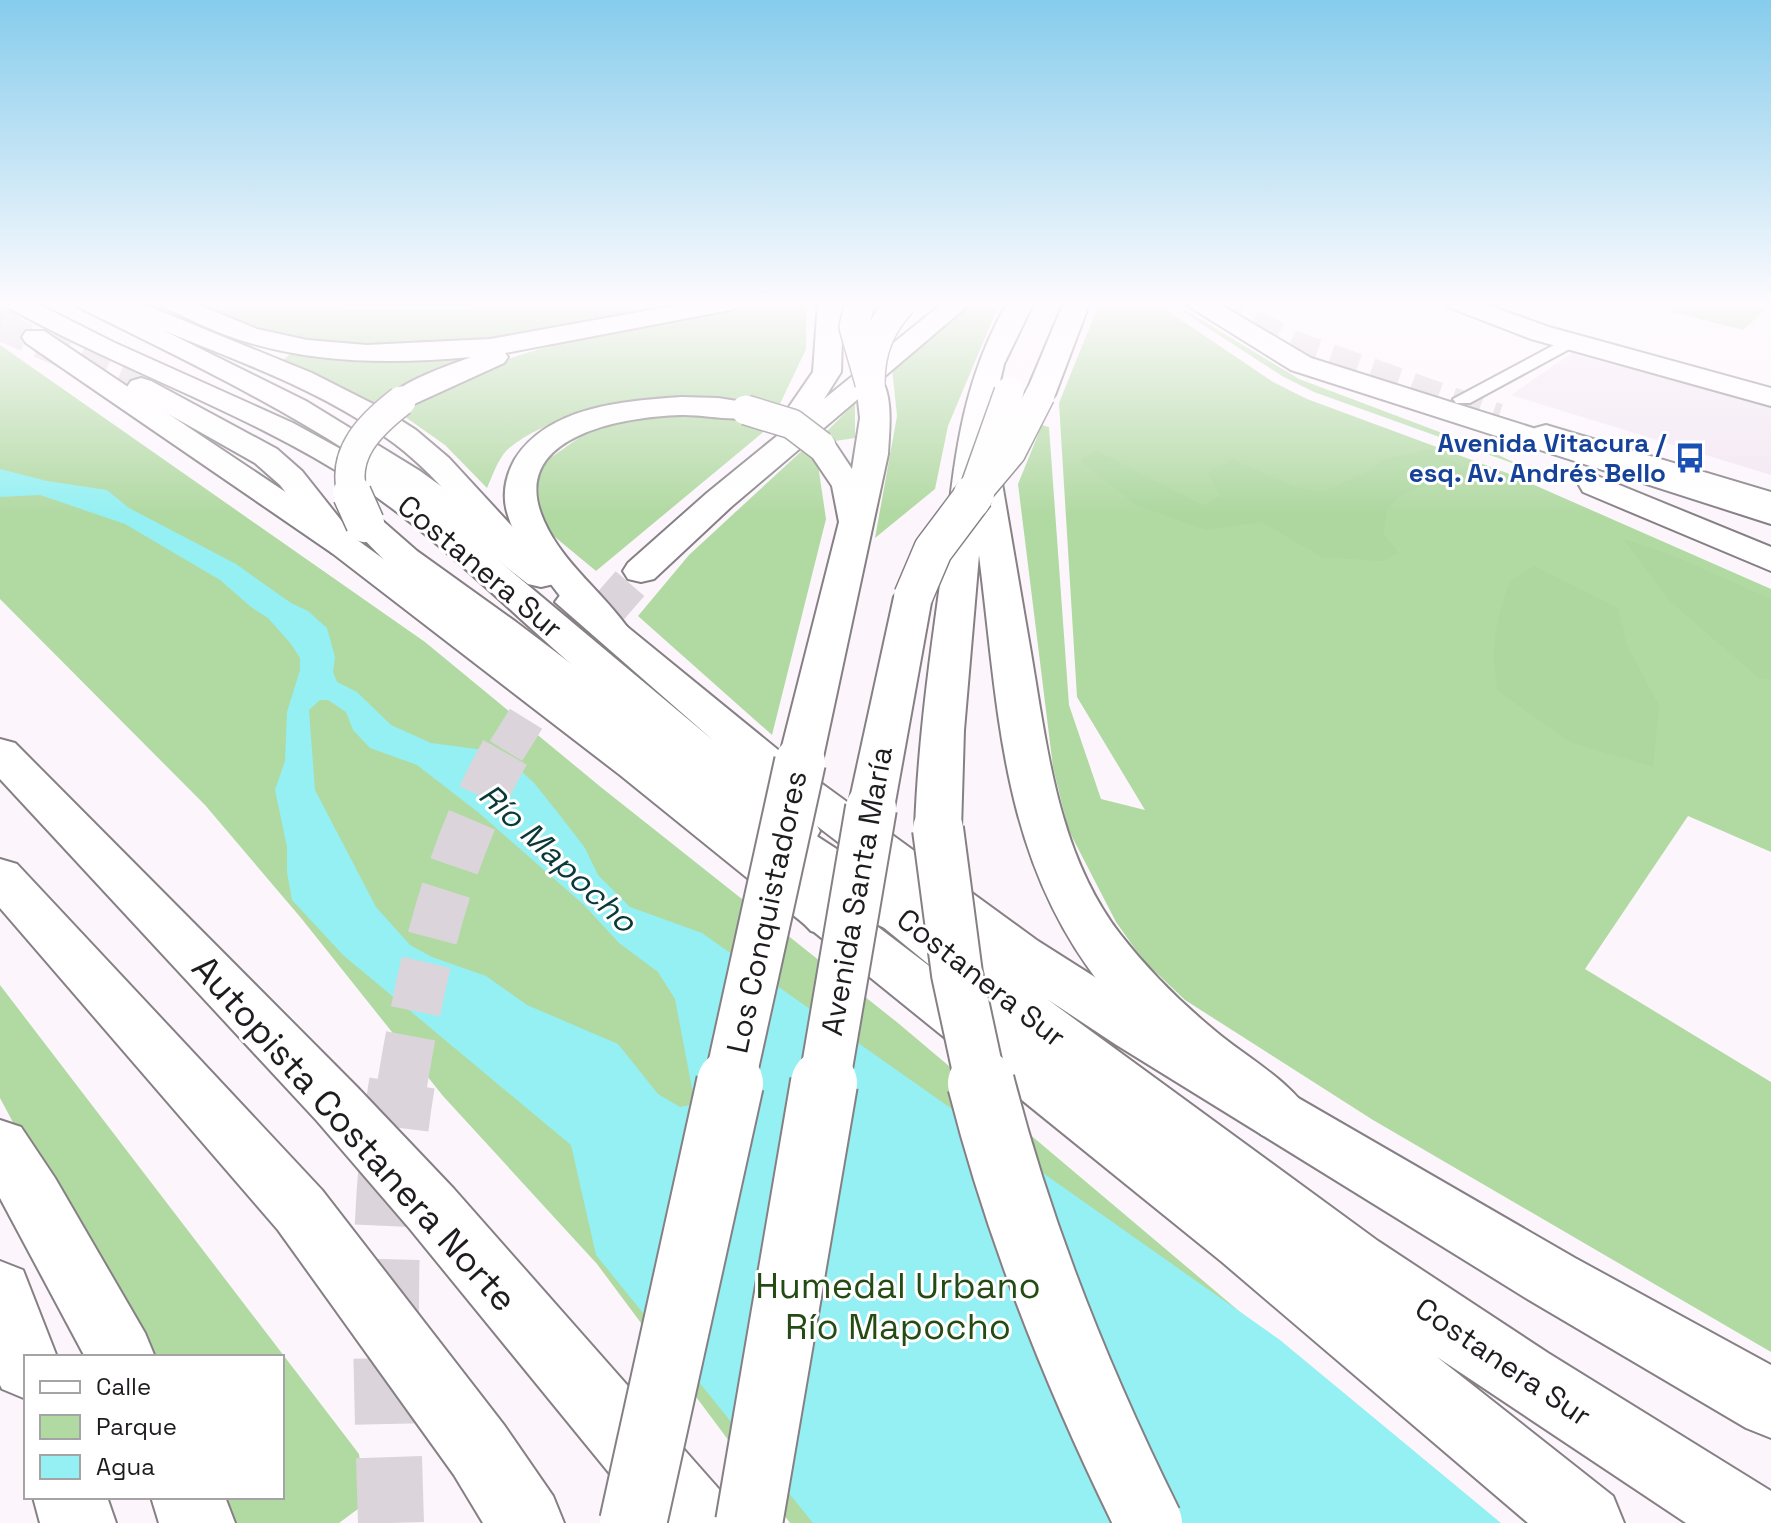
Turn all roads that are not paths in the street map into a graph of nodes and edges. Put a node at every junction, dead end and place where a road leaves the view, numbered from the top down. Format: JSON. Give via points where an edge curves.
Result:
{"nodes":[{"id":1,"x":96,"y":373,"type":"tunnel mouth"},
{"id":2,"x":158,"y":373,"type":"tunnel mouth"},
{"id":3,"x":194,"y":373,"type":"edge"},
{"id":4,"x":230,"y":373,"type":"edge"},
{"id":5,"x":282,"y":373,"type":"edge"},
{"id":6,"x":454,"y":373,"type":"edge"},
{"id":7,"x":825,"y":373,"type":"edge"},
{"id":8,"x":867,"y":373,"type":"edge"},
{"id":9,"x":869,"y":373,"type":"edge"},
{"id":10,"x":873,"y":373,"type":"edge"},
{"id":11,"x":990,"y":373,"type":"edge"},
{"id":12,"x":1008,"y":373,"type":"edge"},
{"id":13,"x":1049,"y":373,"type":"edge"},
{"id":14,"x":1320,"y":373,"type":"edge"},
{"id":15,"x":1331,"y":373,"type":"edge"},
{"id":16,"x":1384,"y":373,"type":"edge"},
{"id":17,"x":1385,"y":373,"type":"edge"},
{"id":18,"x":1511,"y":373,"type":"edge"},
{"id":19,"x":1683,"y":373,"type":"edge"},
{"id":20,"x":870,"y":383,"type":"junction"},
{"id":21,"x":141,"y":387,"type":"tunnel mouth"},
{"id":22,"x":1771,"y":397,"type":"edge"},
{"id":23,"x":1463,"y":399,"type":"junction"},
{"id":24,"x":993,"y":404,"type":"junction"},
{"id":25,"x":1536,"y":436,"type":"junction"},
{"id":26,"x":311,"y":444,"type":"junction"},
{"id":27,"x":1771,"y":493,"type":"edge"},
{"id":28,"x":719,"y":500,"type":"junction"},
{"id":29,"x":971,"y":500,"type":"junction"},
{"id":30,"x":1771,"y":503,"type":"edge"},
{"id":31,"x":1771,"y":514,"type":"edge"},
{"id":32,"x":855,"y":524,"type":"junction"},
{"id":33,"x":355,"y":534,"type":"junction"},
{"id":34,"x":1771,"y":540,"type":"edge"},
{"id":35,"x":1771,"y":560,"type":"edge"},
{"id":36,"x":641,"y":571,"type":"tunnel mouth"},
{"id":37,"x":541,"y":576,"type":"junction"},
{"id":38,"x":611,"y":631,"type":"junction"},
{"id":39,"x":0,"y":753,"type":"edge"},
{"id":40,"x":673,"y":763,"type":"junction"},
{"id":41,"x":0,"y":876,"type":"edge"},
{"id":42,"x":900,"y":915,"type":"junction"},
{"id":43,"x":829,"y":918,"type":"junction"},
{"id":44,"x":1283,"y":1118,"type":"junction"},
{"id":45,"x":0,"y":1145,"type":"edge"},
{"id":46,"x":0,"y":1292,"type":"edge"},
{"id":47,"x":120,"y":1355,"type":"edge"},
{"id":48,"x":24,"y":1359,"type":"edge"},
{"id":49,"x":1771,"y":1403,"type":"edge"},
{"id":50,"x":611,"y":1419,"type":"junction"},
{"id":51,"x":71,"y":1499,"type":"edge"},
{"id":52,"x":189,"y":1499,"type":"edge"},
{"id":53,"x":78,"y":1523,"type":"edge"},
{"id":54,"x":197,"y":1523,"type":"edge"},
{"id":55,"x":526,"y":1523,"type":"edge"},
{"id":56,"x":633,"y":1523,"type":"edge"},
{"id":57,"x":671,"y":1523,"type":"edge"},
{"id":58,"x":698,"y":1523,"type":"edge"},
{"id":59,"x":749,"y":1523,"type":"edge"},
{"id":60,"x":1149,"y":1523,"type":"edge"},
{"id":61,"x":1586,"y":1523,"type":"edge"},
{"id":62,"x":1753,"y":1523,"type":"edge"}],
"edges":[{"from":1,"to":33,"type":"main road","name":"Costanera Sur"},
{"from":2,"to":26,"type":"main road","name":"Costanera Sur"},
{"from":3,"to":26,"type":"main road"},
{"from":4,"to":37,"type":"main road","via":[[361,445]]},
{"from":5,"to":37,"type":"main road","name":"Costanera Sur","via":[[405,437]]},
{"from":6,"to":33,"type":"main road","bridge":true,"via":[[401,401],[371,426],[351,459]]},
{"from":7,"to":28,"type":"main road","via":[[785,432]]},
{"from":8,"to":20,"type":"main road","name":"Los Conquistadores","bridge":true},
{"from":9,"to":20,"type":"main road","bridge":true},
{"from":10,"to":28,"type":"main road"},
{"from":11,"to":24,"type":"main road"},
{"from":12,"to":24,"type":"main road"},
{"from":13,"to":29,"type":"main road","name":"Avenida Santa María","bridge":true,"via":[[1011,452]]},
{"from":14,"to":35,"type":"main road"},
{"from":15,"to":25,"type":"main road"},
{"from":16,"to":25,"type":"main road"},
{"from":17,"to":23,"type":"main road"},
{"from":18,"to":23,"type":"street"},
{"from":19,"to":22,"type":"main road"},
{"from":20,"to":32,"type":"main road","name":"Los Conquistadores","via":[[875,418],[872,454]]},
{"from":21,"to":33,"type":"main road","via":[[266,456]]},
{"from":23,"to":27,"type":"main road"},
{"from":24,"to":29,"type":"main road","bridge":true,"via":[[1001,422]]},
{"from":24,"to":44,"type":"main road","via":[[1030,778],[1055,869],[1102,953],[1122,975],[1187,1039]]},
{"from":24,"to":60,"type":"main road","bridge":true,"via":[[944,691],[938,829],[951,939],[991,1121],[1021,1220],[1074,1360]]},
{"from":25,"to":30,"type":"main road"},
{"from":25,"to":31,"type":"main road"},
{"from":25,"to":34,"type":"main road"},
{"from":26,"to":42,"type":"main road","name":"Costanera Sur","via":[[441,529],[620,686]]},
{"from":28,"to":36,"type":"main road"},
{"from":29,"to":59,"type":"main road","name":"Avenida Santa María","bridge":true,"via":[[933,550],[913,597],[871,808]]},
{"from":32,"to":38,"type":"main road","bridge":true,"via":[[848,486],[821,446],[792,424],[746,410],[693,404],[626,410],[563,432],[532,457],[519,496],[525,519]]},
{"from":32,"to":56,"type":"main road","name":"Los Conquistadores","bridge":true},
{"from":33,"to":40,"type":"main road","via":[[413,566],[502,630]]},
{"from":33,"to":43,"type":"main road","name":"Costanera Sur"},
{"from":37,"to":38,"type":"main road","name":"Costanera Sur"},
{"from":38,"to":44,"type":"main road","name":"Costanera Sur","via":[[783,777],[1020,955]]},
{"from":39,"to":50,"type":"main road","name":"Autopista Costanera Norte","via":[[337,1104]]},
{"from":40,"to":42,"type":"main road"},
{"from":40,"to":43,"type":"main road"},
{"from":41,"to":55,"type":"main road","via":[[300,1210],[479,1450]]},
{"from":42,"to":62,"type":"main road","name":"Costanera Sur","via":[[1355,1262]]},
{"from":43,"to":61,"type":"main road","name":"Costanera Sur","via":[[1244,1242]]},
{"from":44,"to":49,"type":"main road","name":"Costanera Sur"},
{"from":45,"to":47,"type":"main road"},
{"from":46,"to":48,"type":"main road"},
{"from":50,"to":57,"type":"main road"},
{"from":50,"to":58,"type":"main road","name":"Autopista Costanera Norte"},
{"from":51,"to":53,"type":"main road"},
{"from":52,"to":54,"type":"main road"}]}
